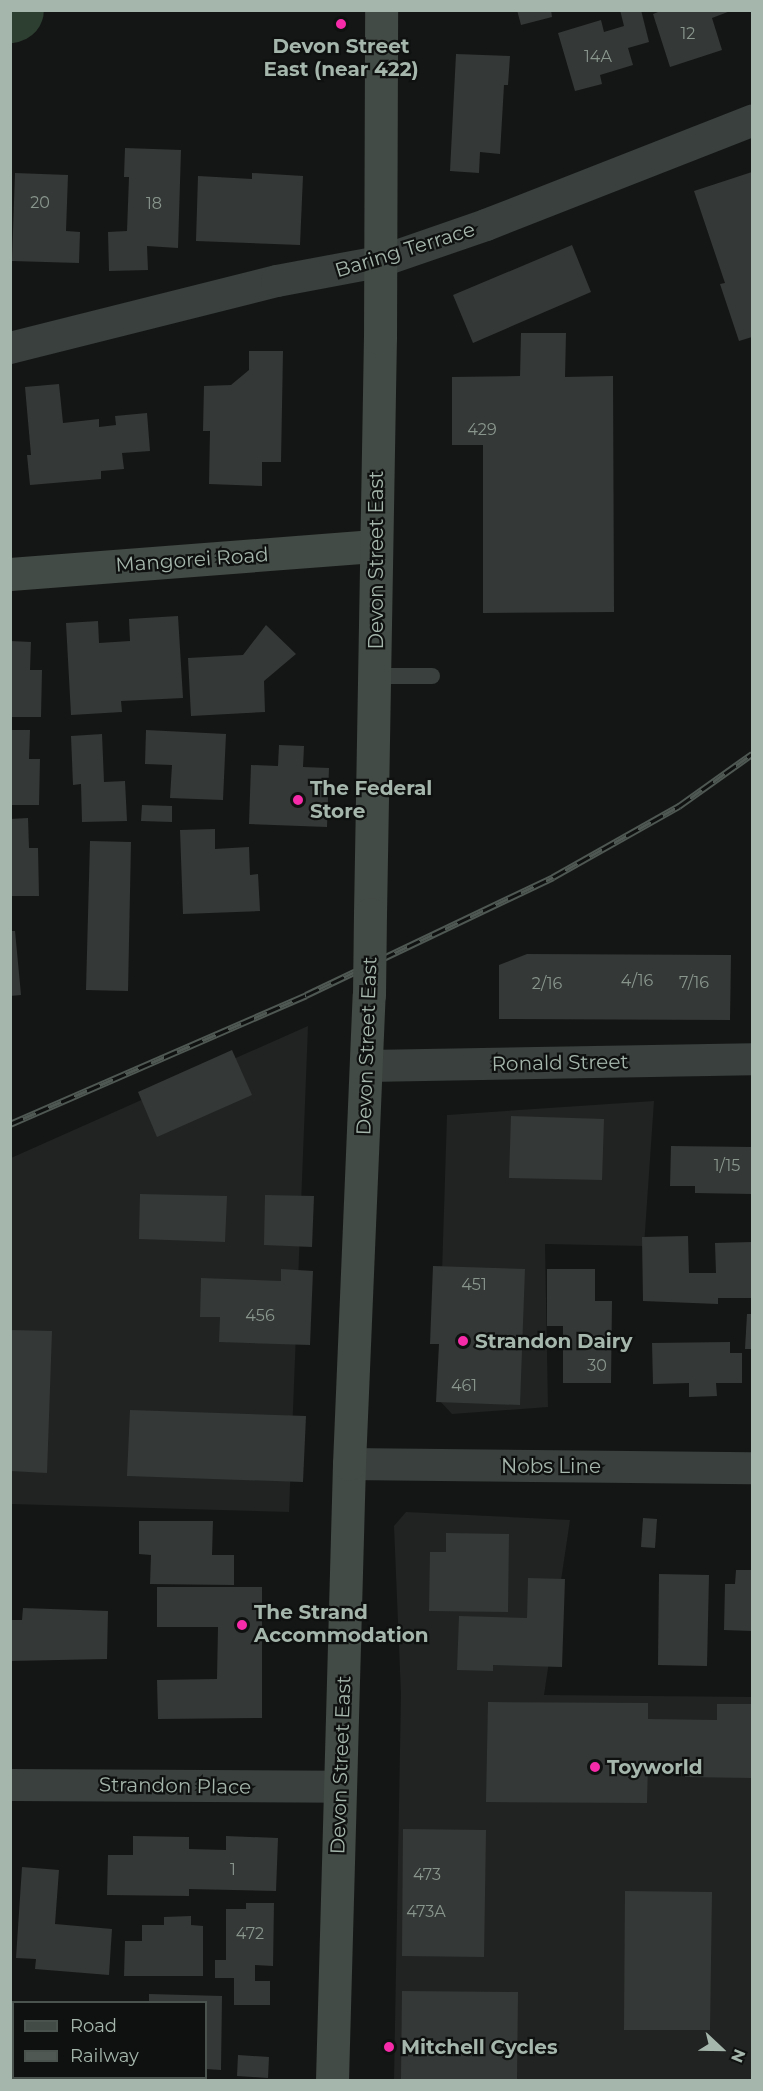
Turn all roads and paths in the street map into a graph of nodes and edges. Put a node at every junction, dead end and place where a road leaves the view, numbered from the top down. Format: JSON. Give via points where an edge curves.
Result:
{"nodes":[{"id":1,"x":381,"y":10,"type":"edge"},
{"id":2,"x":753,"y":121,"type":"edge"},
{"id":3,"x":379,"y":262,"type":"junction"},
{"id":4,"x":10,"y":348,"type":"edge"},
{"id":5,"x":374,"y":546,"type":"junction"},
{"id":6,"x":10,"y":574,"type":"edge"},
{"id":7,"x":376,"y":676,"type":"junction"},
{"id":8,"x":432,"y":676,"type":"dead end"},
{"id":9,"x":753,"y":1059,"type":"edge"},
{"id":10,"x":368,"y":1066,"type":"junction"},
{"id":11,"x":349,"y":1464,"type":"junction"},
{"id":12,"x":753,"y":1468,"type":"edge"},
{"id":13,"x":10,"y":1785,"type":"edge"},
{"id":14,"x":340,"y":1787,"type":"junction"},
{"id":15,"x":333,"y":2080,"type":"edge"}],
"edges":[{"from":1,"to":3,"type":"main road","name":"Devon Street East"},
{"from":2,"to":3,"type":"street","name":"Baring Terrace","via":[[486,225]]},
{"from":3,"to":4,"type":"street","name":"Baring Terrace","via":[[277,281]]},
{"from":3,"to":5,"type":"main road","name":"Devon Street East"},
{"from":5,"to":6,"type":"main road","name":"Mangorei Road"},
{"from":5,"to":7,"type":"main road","name":"Devon Street East"},
{"from":7,"to":8,"type":"lane"},
{"from":7,"to":10,"type":"main road","name":"Devon Street East","bridge":true},
{"from":9,"to":10,"type":"street","name":"Ronald Street"},
{"from":10,"to":11,"type":"main road","name":"Devon Street East"},
{"from":11,"to":12,"type":"street","name":"Nobs Line"},
{"from":11,"to":14,"type":"main road","name":"Devon Street East"},
{"from":13,"to":14,"type":"street","name":"Strandon Place"},
{"from":14,"to":15,"type":"main road","name":"Devon Street East"}]}
